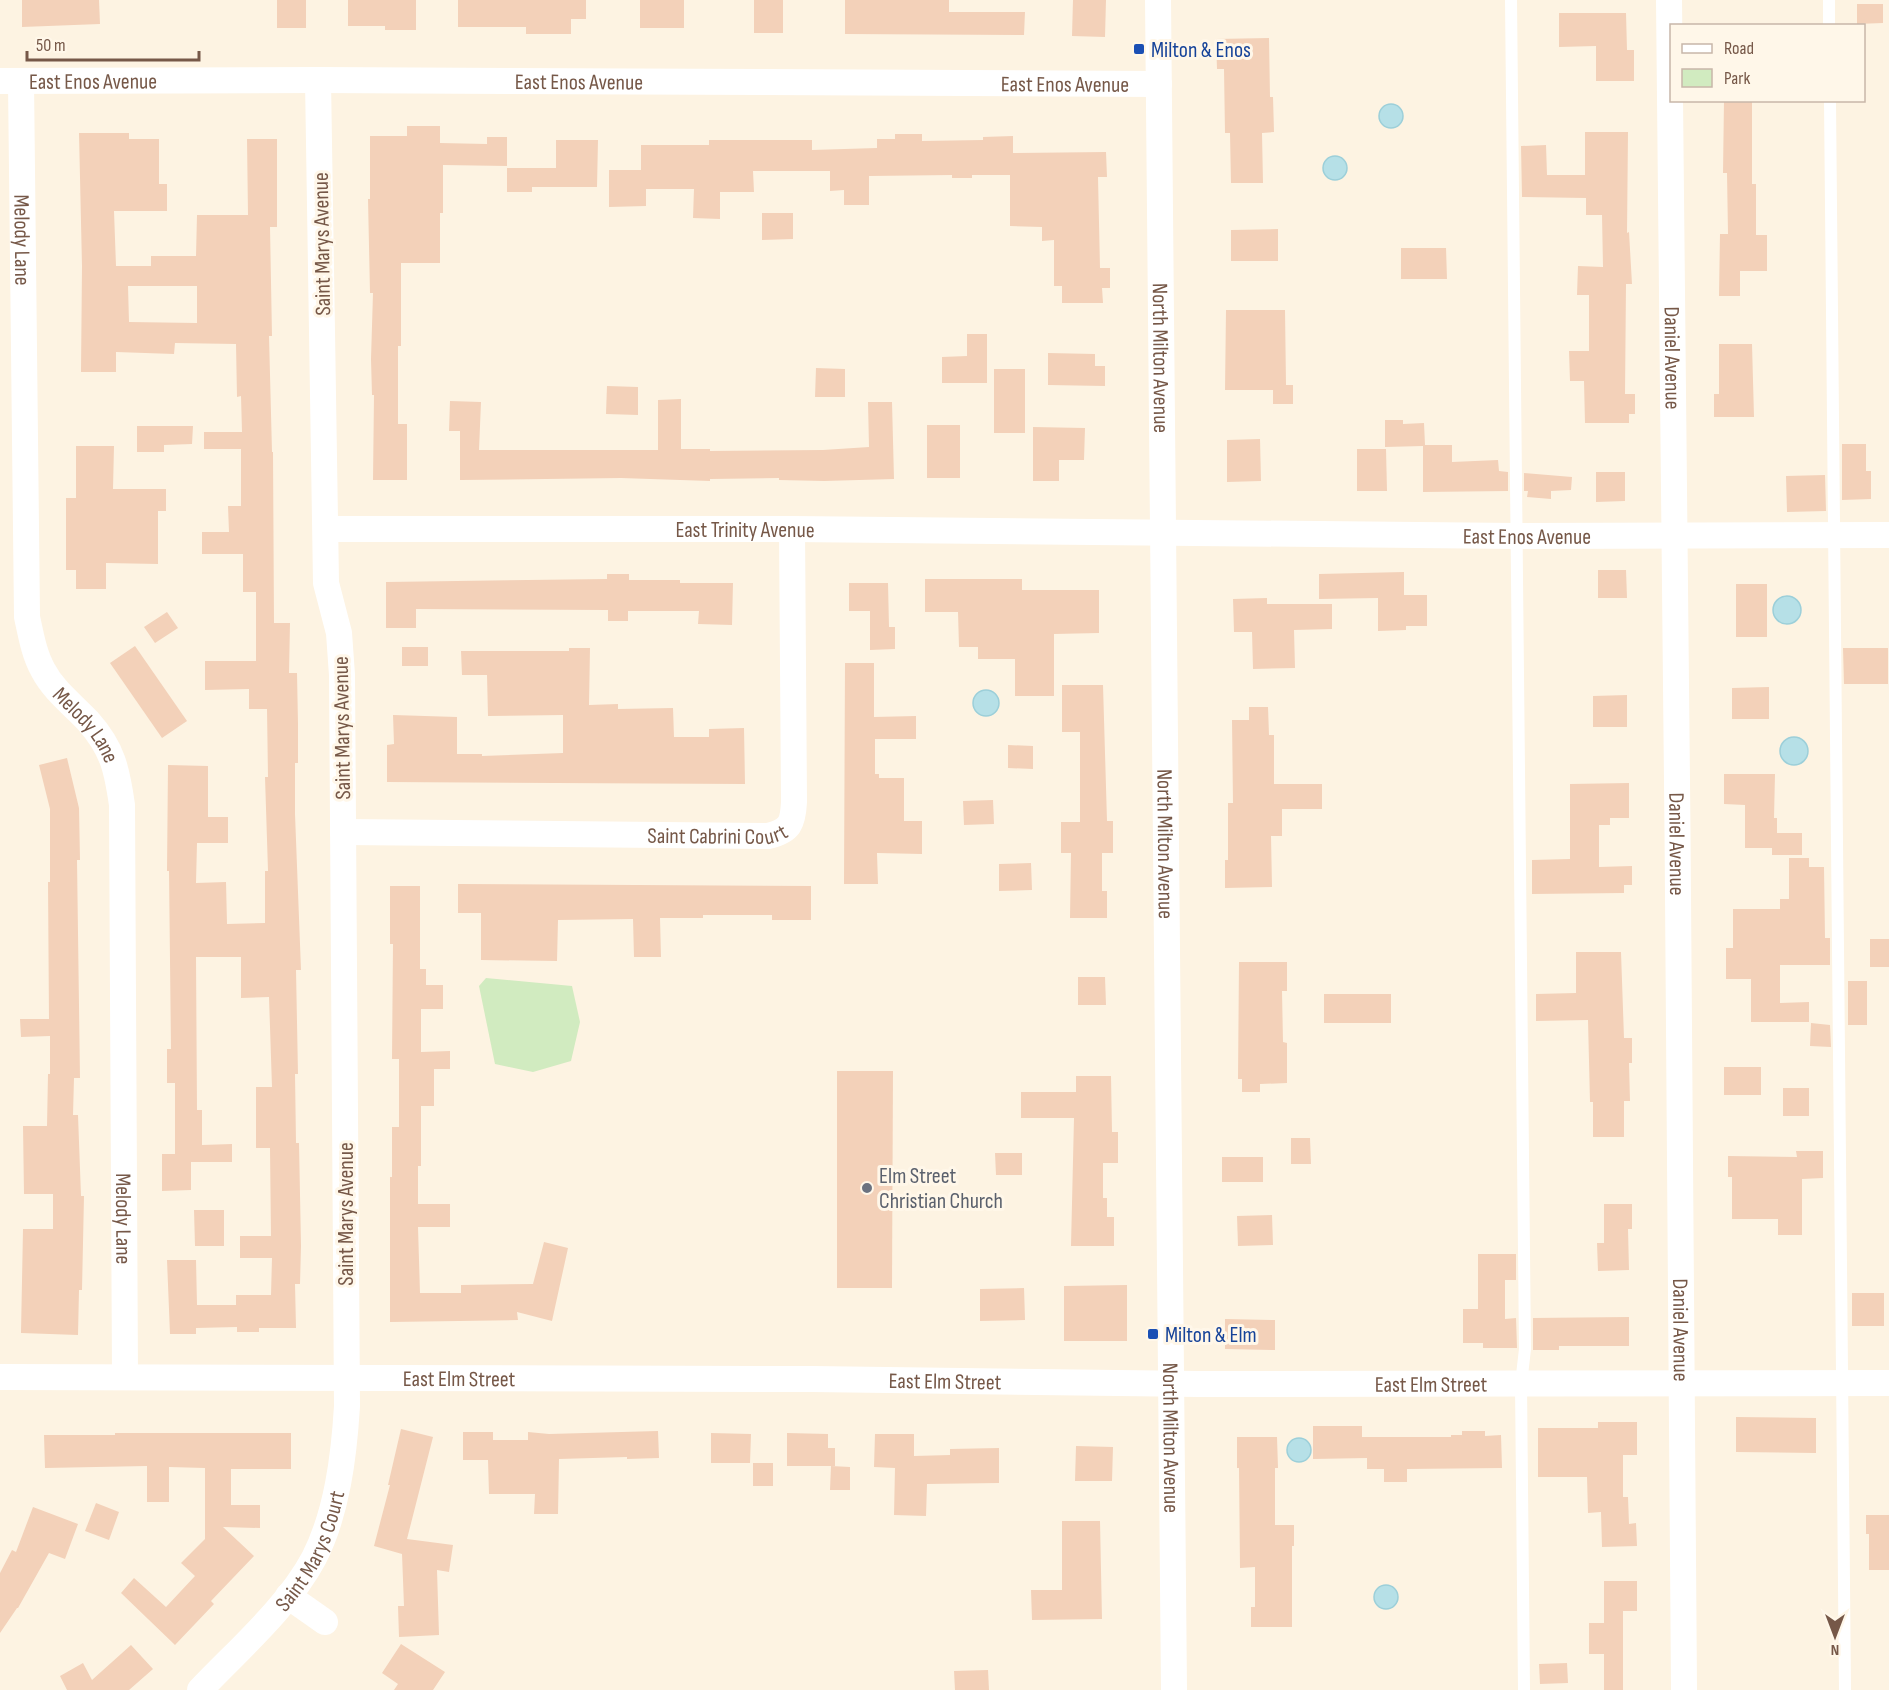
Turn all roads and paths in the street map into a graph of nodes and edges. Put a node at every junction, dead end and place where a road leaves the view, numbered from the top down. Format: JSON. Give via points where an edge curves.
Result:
{"nodes":[{"id":1,"x":1158,"y":0,"type":"edge"},
{"id":2,"x":1511,"y":0,"type":"edge"},
{"id":3,"x":1669,"y":0,"type":"edge"},
{"id":4,"x":1829,"y":0,"type":"edge"},
{"id":5,"x":1829,"y":24,"type":"edge"},
{"id":6,"x":318,"y":80,"type":"junction"},
{"id":7,"x":10,"y":81,"type":"edge"},
{"id":8,"x":1159,"y":84,"type":"junction"},
{"id":9,"x":1670,"y":89,"type":"edge"},
{"id":10,"x":1670,"y":102,"type":"edge"},
{"id":11,"x":1830,"y":102,"type":"edge"},
{"id":12,"x":327,"y":529,"type":"junction"},
{"id":13,"x":792,"y":529,"type":"junction"},
{"id":14,"x":1164,"y":533,"type":"junction"},
{"id":15,"x":1675,"y":535,"type":"junction"},
{"id":16,"x":1889,"y":535,"type":"edge"},
{"id":17,"x":1516,"y":536,"type":"junction"},
{"id":18,"x":1834,"y":536,"type":"junction"},
{"id":19,"x":343,"y":832,"type":"junction"},
{"id":20,"x":0,"y":1377,"type":"edge"},
{"id":21,"x":125,"y":1377,"type":"junction"},
{"id":22,"x":346,"y":1378,"type":"junction"},
{"id":23,"x":1171,"y":1383,"type":"junction"},
{"id":24,"x":1683,"y":1383,"type":"junction"},
{"id":25,"x":1842,"y":1383,"type":"junction"},
{"id":26,"x":1889,"y":1383,"type":"edge"},
{"id":27,"x":1521,"y":1384,"type":"junction"},
{"id":28,"x":288,"y":1596,"type":"junction"},
{"id":29,"x":325,"y":1622,"type":"dead end"},
{"id":30,"x":200,"y":1690,"type":"edge"},
{"id":31,"x":1174,"y":1690,"type":"edge"},
{"id":32,"x":1524,"y":1690,"type":"edge"},
{"id":33,"x":1684,"y":1690,"type":"edge"},
{"id":34,"x":1845,"y":1690,"type":"edge"}],
"edges":[{"from":1,"to":8,"type":"street","name":"North Milton Avenue"},
{"from":2,"to":17,"type":"lane"},
{"from":3,"to":9,"type":"street","name":"Daniel Avenue"},
{"from":4,"to":5,"type":"lane"},
{"from":6,"to":7,"type":"street","name":"East Enos Avenue"},
{"from":6,"to":8,"type":"street","name":"East Enos Avenue"},
{"from":6,"to":12,"type":"street","name":"Saint Marys Avenue"},
{"from":7,"to":21,"type":"street","name":"Melody Lane","via":[[27,617],[42,669],[106,745],[117,770],[122,805]]},
{"from":8,"to":14,"type":"street","name":"North Milton Avenue"},
{"from":10,"to":15,"type":"street","name":"Daniel Avenue"},
{"from":11,"to":18,"type":"lane"},
{"from":12,"to":13,"type":"street","name":"East Trinity Avenue"},
{"from":12,"to":19,"type":"street","name":"Saint Marys Avenue","via":[[326,584],[339,633],[342,675]]},
{"from":13,"to":14,"type":"street","name":"East Trinity Avenue"},
{"from":13,"to":19,"type":"street","name":"Saint Cabrini Court","via":[[795,802],[793,821],[781,833],[768,836]]},
{"from":14,"to":17,"type":"street","name":"East Enos Avenue"},
{"from":14,"to":23,"type":"street","name":"North Milton Avenue"},
{"from":15,"to":17,"type":"street","name":"East Enos Avenue"},
{"from":15,"to":18,"type":"street","name":"East Enos Avenue"},
{"from":15,"to":24,"type":"street","name":"Daniel Avenue"},
{"from":16,"to":18,"type":"street","name":"East Enos Avenue"},
{"from":17,"to":27,"type":"lane","via":[[1525,1349]]},
{"from":18,"to":25,"type":"lane"},
{"from":19,"to":22,"type":"street","name":"Saint Marys Avenue"},
{"from":20,"to":21,"type":"street","name":"East Elm Street"},
{"from":21,"to":22,"type":"street","name":"East Elm Street"},
{"from":22,"to":23,"type":"street","name":"East Elm Street"},
{"from":22,"to":28,"type":"street","name":"Saint Marys Court","via":[[345,1443],[339,1479],[314,1558]]},
{"from":23,"to":27,"type":"street","name":"East Elm Street"},
{"from":23,"to":31,"type":"street","name":"North Milton Avenue"},
{"from":24,"to":25,"type":"street","name":"East Elm Street"},
{"from":24,"to":27,"type":"street","name":"East Elm Street"},
{"from":24,"to":33,"type":"street","name":"Daniel Avenue"},
{"from":25,"to":26,"type":"street","name":"East Elm Street"},
{"from":25,"to":34,"type":"lane"},
{"from":27,"to":32,"type":"lane"},
{"from":28,"to":29,"type":"street"},
{"from":28,"to":30,"type":"street","name":"Saint Marys Court"}]}
